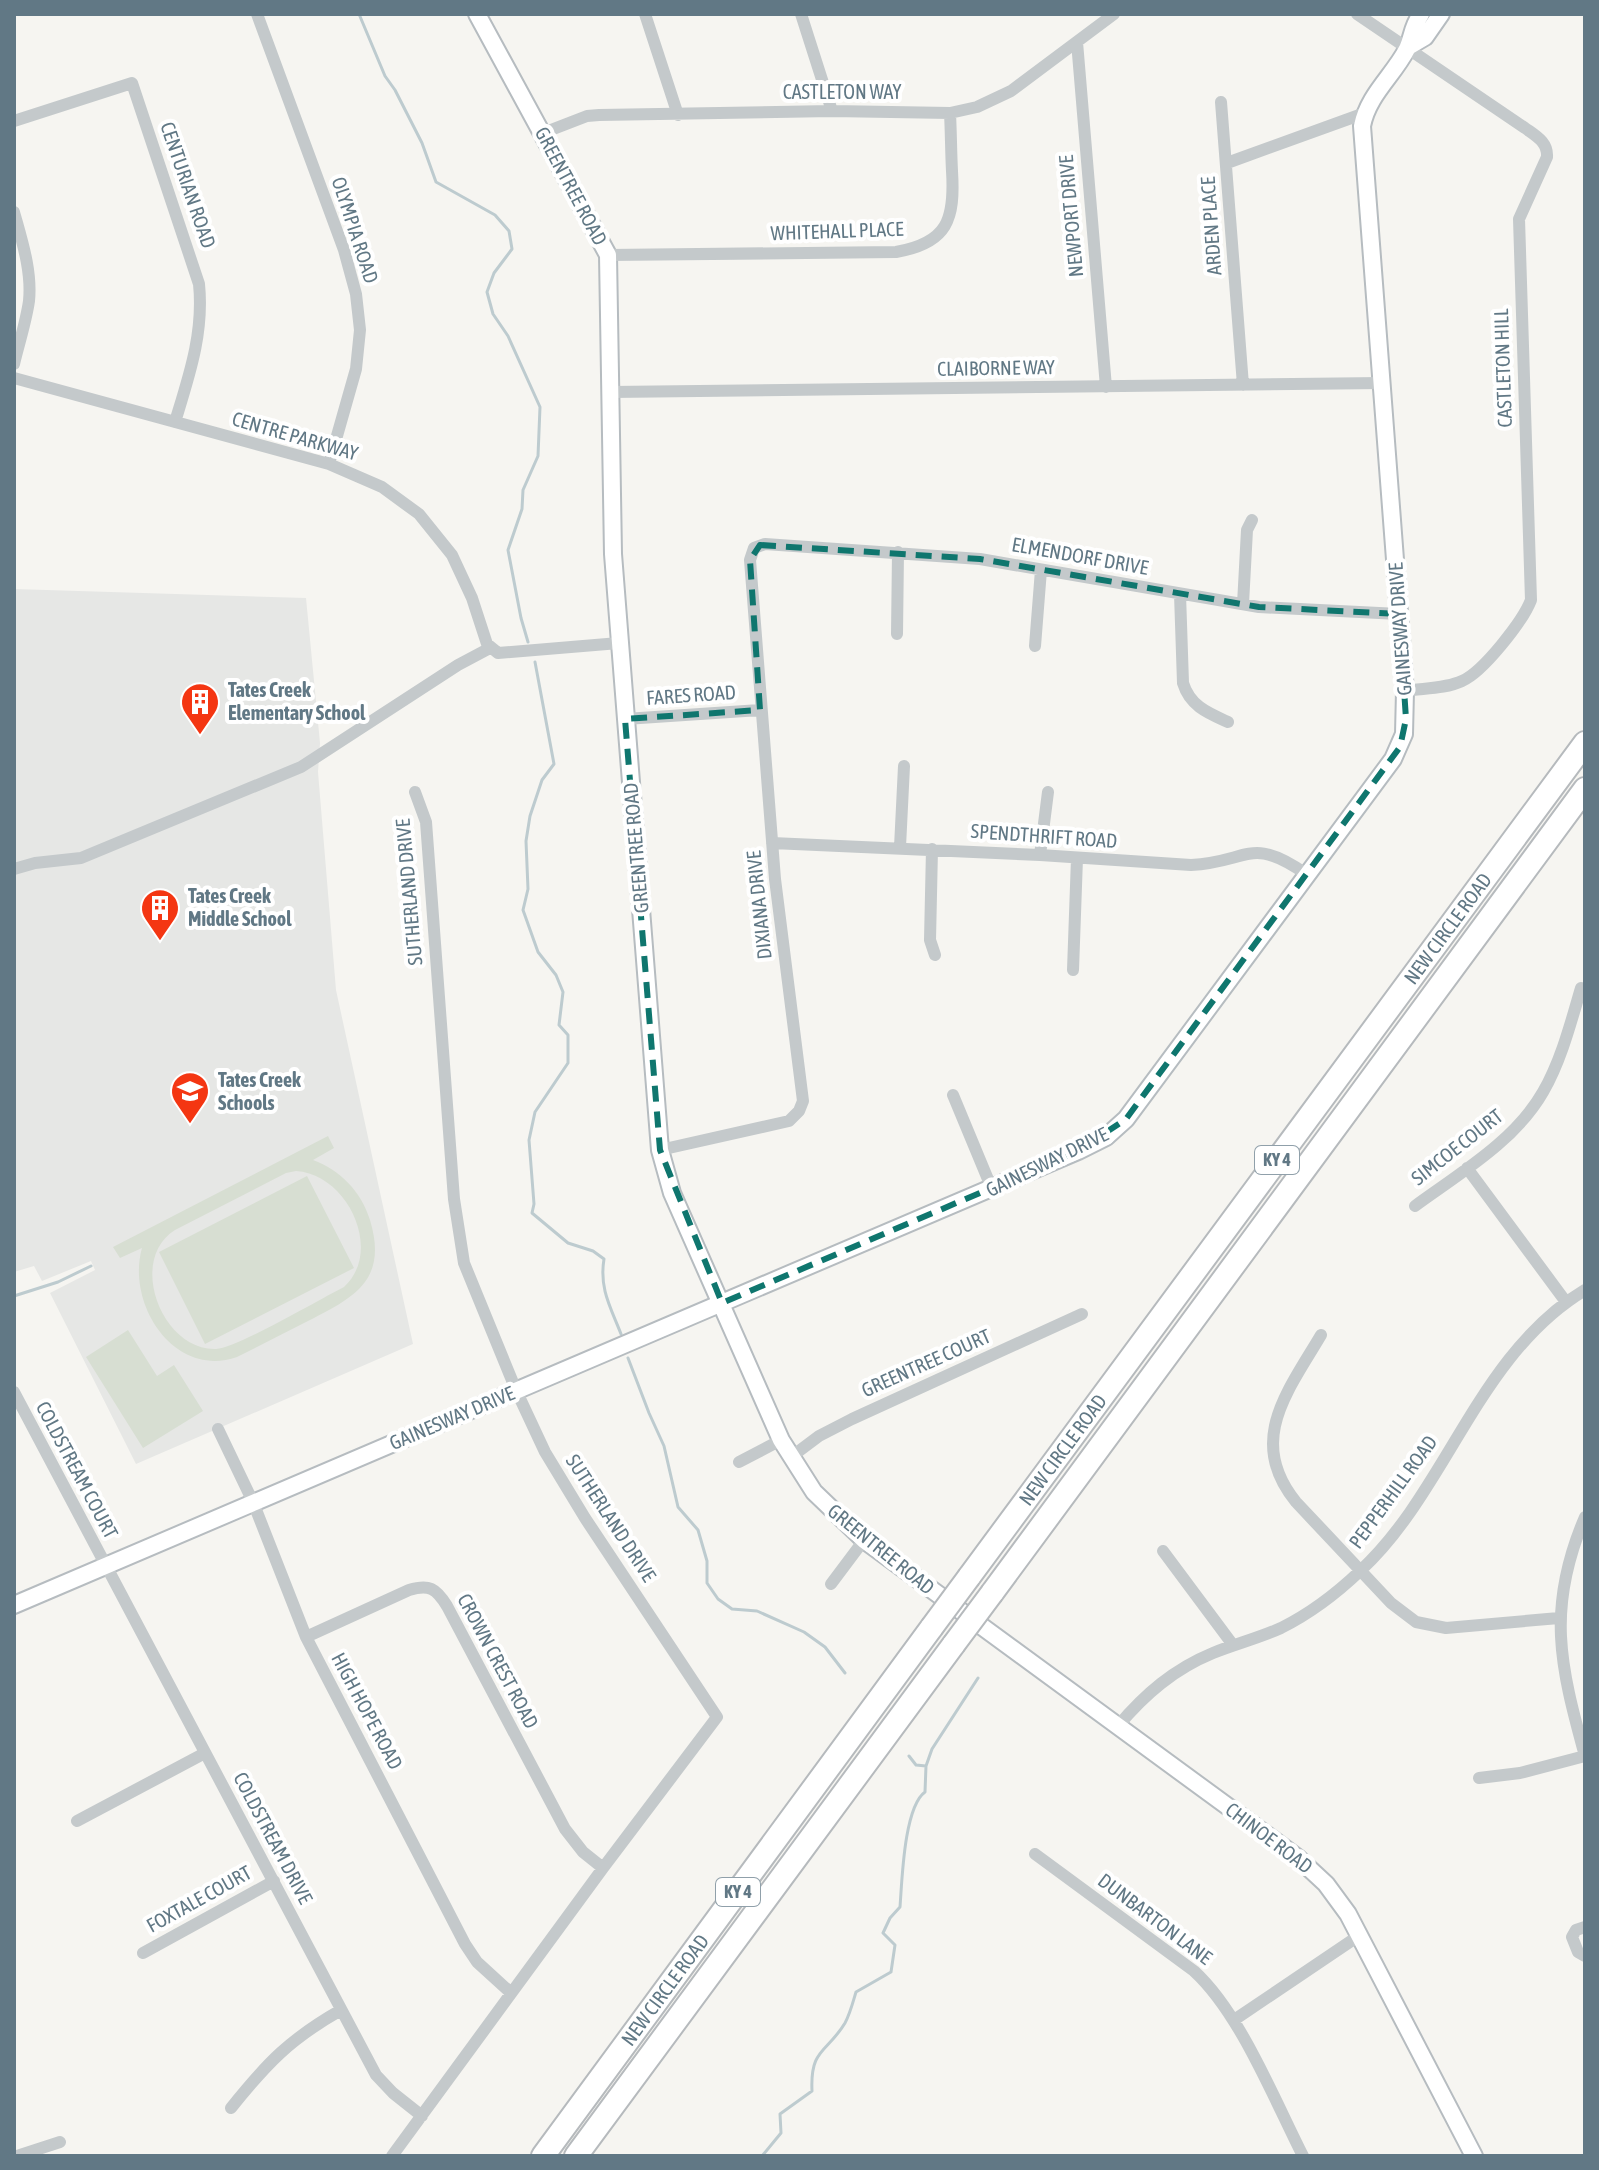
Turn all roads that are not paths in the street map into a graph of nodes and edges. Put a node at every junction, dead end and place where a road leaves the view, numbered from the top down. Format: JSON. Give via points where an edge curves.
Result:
{"nodes":[{"id":1,"x":257,"y":14,"type":"edge"},
{"id":2,"x":477,"y":14,"type":"edge"},
{"id":3,"x":645,"y":14,"type":"edge"},
{"id":4,"x":801,"y":14,"type":"edge"},
{"id":5,"x":1114,"y":14,"type":"edge"},
{"id":6,"x":1357,"y":14,"type":"edge"},
{"id":7,"x":1421,"y":14,"type":"edge"},
{"id":8,"x":1441,"y":14,"type":"edge"},
{"id":9,"x":1077,"y":42,"type":"junction"},
{"id":10,"x":1408,"y":47,"type":"junction"},
{"id":11,"x":1221,"y":102,"type":"dead end"},
{"id":12,"x":832,"y":111,"type":"junction"},
{"id":13,"x":950,"y":113,"type":"junction"},
{"id":14,"x":1365,"y":113,"type":"junction"},
{"id":15,"x":678,"y":115,"type":"junction"},
{"id":16,"x":14,"y":121,"type":"edge"},
{"id":17,"x":543,"y":133,"type":"junction"},
{"id":18,"x":1227,"y":163,"type":"junction"},
{"id":19,"x":14,"y":212,"type":"edge"},
{"id":20,"x":608,"y":255,"type":"junction"},
{"id":21,"x":14,"y":364,"type":"edge"},
{"id":22,"x":14,"y":378,"type":"edge"},
{"id":23,"x":1382,"y":383,"type":"junction"},
{"id":24,"x":1243,"y":385,"type":"junction"},
{"id":25,"x":1106,"y":387,"type":"junction"},
{"id":26,"x":611,"y":392,"type":"junction"},
{"id":27,"x":175,"y":422,"type":"junction"},
{"id":28,"x":329,"y":464,"type":"junction"},
{"id":29,"x":1252,"y":520,"type":"dead end"},
{"id":30,"x":754,"y":548,"type":"joint"},
{"id":31,"x":898,"y":552,"type":"junction"},
{"id":32,"x":1041,"y":570,"type":"junction"},
{"id":33,"x":1180,"y":594,"type":"junction"},
{"id":34,"x":1243,"y":604,"type":"junction"},
{"id":35,"x":1399,"y":614,"type":"junction"},
{"id":36,"x":897,"y":634,"type":"dead end"},
{"id":37,"x":619,"y":643,"type":"junction"},
{"id":38,"x":1035,"y":646,"type":"dead end"},
{"id":39,"x":490,"y":648,"type":"junction"},
{"id":40,"x":1405,"y":691,"type":"junction"},
{"id":41,"x":760,"y":710,"type":"junction"},
{"id":42,"x":625,"y":719,"type":"junction"},
{"id":43,"x":1228,"y":722,"type":"dead end"},
{"id":44,"x":1585,"y":736,"type":"edge"},
{"id":45,"x":1585,"y":743,"type":"edge"},
{"id":46,"x":904,"y":766,"type":"dead end"},
{"id":47,"x":1585,"y":789,"type":"edge"},
{"id":48,"x":415,"y":792,"type":"dead end"},
{"id":49,"x":1048,"y":792,"type":"dead end"},
{"id":50,"x":1519,"y":832,"type":"junction"},
{"id":51,"x":772,"y":843,"type":"junction"},
{"id":52,"x":900,"y":847,"type":"junction"},
{"id":53,"x":932,"y":849,"type":"junction"},
{"id":54,"x":1040,"y":855,"type":"junction"},
{"id":55,"x":1077,"y":858,"type":"junction"},
{"id":56,"x":14,"y":869,"type":"edge"},
{"id":57,"x":1306,"y":874,"type":"junction"},
{"id":58,"x":935,"y":955,"type":"dead end"},
{"id":59,"x":1073,"y":970,"type":"dead end"},
{"id":60,"x":1581,"y":988,"type":"dead end"},
{"id":61,"x":953,"y":1095,"type":"dead end"},
{"id":62,"x":660,"y":1150,"type":"junction"},
{"id":63,"x":1467,"y":1168,"type":"junction"},
{"id":64,"x":992,"y":1189,"type":"junction"},
{"id":65,"x":1415,"y":1206,"type":"dead end"},
{"id":66,"x":1585,"y":1290,"type":"edge"},
{"id":67,"x":1566,"y":1302,"type":"junction"},
{"id":68,"x":722,"y":1303,"type":"junction"},
{"id":69,"x":1082,"y":1314,"type":"dead end"},
{"id":70,"x":1321,"y":1335,"type":"dead end"},
{"id":71,"x":516,"y":1390,"type":"junction"},
{"id":72,"x":14,"y":1392,"type":"edge"},
{"id":73,"x":218,"y":1429,"type":"dead end"},
{"id":74,"x":781,"y":1440,"type":"junction"},
{"id":75,"x":791,"y":1457,"type":"junction"},
{"id":76,"x":739,"y":1462,"type":"dead end"},
{"id":77,"x":253,"y":1502,"type":"junction"},
{"id":78,"x":1585,"y":1517,"type":"edge"},
{"id":79,"x":864,"y":1540,"type":"junction"},
{"id":80,"x":1163,"y":1551,"type":"dead end"},
{"id":81,"x":105,"y":1566,"type":"junction"},
{"id":82,"x":1360,"y":1571,"type":"junction"},
{"id":83,"x":831,"y":1584,"type":"dead end"},
{"id":84,"x":14,"y":1605,"type":"edge"},
{"id":85,"x":960,"y":1611,"type":"joint"},
{"id":86,"x":1559,"y":1618,"type":"junction"},
{"id":87,"x":306,"y":1637,"type":"junction"},
{"id":88,"x":1233,"y":1645,"type":"junction"},
{"id":89,"x":1118,"y":1726,"type":"junction"},
{"id":90,"x":205,"y":1753,"type":"junction"},
{"id":91,"x":1585,"y":1756,"type":"edge"},
{"id":92,"x":1479,"y":1778,"type":"dead end"},
{"id":93,"x":77,"y":1821,"type":"dead end"},
{"id":94,"x":1035,"y":1854,"type":"dead end"},
{"id":95,"x":603,"y":1868,"type":"junction"},
{"id":96,"x":274,"y":1881,"type":"junction"},
{"id":97,"x":1585,"y":1927,"type":"edge"},
{"id":98,"x":1360,"y":1935,"type":"junction"},
{"id":99,"x":143,"y":1953,"type":"dead end"},
{"id":100,"x":1585,"y":1956,"type":"edge"},
{"id":101,"x":510,"y":1992,"type":"junction"},
{"id":102,"x":341,"y":2010,"type":"junction"},
{"id":103,"x":1234,"y":2020,"type":"junction"},
{"id":104,"x":231,"y":2108,"type":"dead end"},
{"id":105,"x":422,"y":2116,"type":"junction"},
{"id":106,"x":60,"y":2142,"type":"dead end"},
{"id":107,"x":17,"y":2156,"type":"edge"},
{"id":108,"x":392,"y":2156,"type":"edge"},
{"id":109,"x":543,"y":2156,"type":"edge"},
{"id":110,"x":576,"y":2156,"type":"edge"},
{"id":111,"x":1303,"y":2156,"type":"edge"},
{"id":112,"x":1474,"y":2156,"type":"edge"}],
"edges":[{"from":1,"to":28,"type":"street","name":"OLYMPIA ROAD","via":[[356,294],[356,369]]},
{"from":2,"to":17,"type":"street","name":"GREENTREE ROAD"},
{"from":3,"to":15,"type":"street"},
{"from":4,"to":12,"type":"street"},
{"from":5,"to":9,"type":"street","name":"CASTLETON WAY"},
{"from":6,"to":10,"type":"street"},
{"from":7,"to":10,"type":"street","via":[[1411,28]]},
{"from":8,"to":10,"type":"street","via":[[1425,37]]},
{"from":9,"to":13,"type":"street","name":"CASTLETON WAY","via":[[993,101]]},
{"from":9,"to":25,"type":"street","name":"NEWPORT DRIVE"},
{"from":10,"to":14,"type":"street"},
{"from":10,"to":40,"type":"street","name":"CASTLETON HILL","via":[[1541,139],[1548,150],[1519,219],[1531,600],[1523,617],[1473,674],[1448,685]]},
{"from":11,"to":18,"type":"street"},
{"from":12,"to":13,"type":"street","name":"CASTLETON WAY"},
{"from":12,"to":15,"type":"street","name":"CASTLETON WAY"},
{"from":13,"to":20,"type":"street","name":"WHITEHALL PLACE","via":[[952,213],[941,232],[921,246],[896,252]]},
{"from":14,"to":18,"type":"street","name":"ARDEN PLACE"},
{"from":14,"to":23,"type":"street","name":"GAINESWAY DRIVE","via":[[1362,136]]},
{"from":15,"to":17,"type":"street","name":"CASTLETON WAY","via":[[587,116]]},
{"from":16,"to":27,"type":"street","name":"CENTURIAN ROAD","via":[[132,83],[199,284],[199,336]]},
{"from":17,"to":20,"type":"street","name":"GREENTREE ROAD"},
{"from":18,"to":24,"type":"street","name":"ARDEN PLACE"},
{"from":19,"to":21,"type":"street","via":[[25,252],[29,299]]},
{"from":20,"to":26,"type":"street","name":"GREENTREE ROAD"},
{"from":22,"to":27,"type":"street","name":"CENTRE PARKWAY"},
{"from":23,"to":24,"type":"street","name":"CLAIBORNE WAY"},
{"from":23,"to":35,"type":"street","name":"GAINESWAY DRIVE"},
{"from":24,"to":25,"type":"street","name":"CLAIBORNE WAY"},
{"from":25,"to":26,"type":"street","name":"CLAIBORNE WAY"},
{"from":26,"to":37,"type":"street","name":"GREENTREE ROAD"},
{"from":27,"to":28,"type":"street","name":"CENTRE PARKWAY"},
{"from":28,"to":39,"type":"street","name":"CENTRE PARKWAY","via":[[382,487],[430,526],[460,569]]},
{"from":29,"to":34,"type":"street"},
{"from":30,"to":31,"type":"street","name":"ELMENDORF DRIVE","via":[[765,544]]},
{"from":30,"to":41,"type":"street","name":"DIXIANA DRIVE","via":[[750,560]]},
{"from":31,"to":32,"type":"street","name":"ELMENDORF DRIVE"},
{"from":31,"to":36,"type":"street"},
{"from":32,"to":33,"type":"street","name":"ELMENDORF DRIVE"},
{"from":32,"to":38,"type":"street"},
{"from":33,"to":34,"type":"street","name":"ELMENDORF DRIVE"},
{"from":33,"to":43,"type":"street","via":[[1187,696]]},
{"from":34,"to":35,"type":"street","name":"ELMENDORF DRIVE"},
{"from":35,"to":40,"type":"street","name":"GAINESWAY DRIVE"},
{"from":37,"to":39,"type":"street","via":[[501,653]]},
{"from":37,"to":42,"type":"street","name":"GREENTREE ROAD"},
{"from":39,"to":56,"type":"street","via":[[301,767],[81,858]]},
{"from":40,"to":57,"type":"street","name":"GAINESWAY DRIVE","via":[[1400,747]]},
{"from":41,"to":42,"type":"street","name":"FARES ROAD"},
{"from":41,"to":51,"type":"street","name":"DIXIANA DRIVE"},
{"from":42,"to":62,"type":"street","name":"GREENTREE ROAD"},
{"from":44,"to":50,"type":"highway"},
{"from":45,"to":50,"type":"highway","name":"NEW CIRCLE ROAD","number":"KY 4"},
{"from":46,"to":52,"type":"street"},
{"from":47,"to":110,"type":"highway","name":"NEW CIRCLE ROAD","number":"KY 4","bridge":true},
{"from":48,"to":71,"type":"street","name":"SUTHERLAND DRIVE","via":[[426,822],[459,1241]]},
{"from":49,"to":54,"type":"street"},
{"from":50,"to":109,"type":"highway","name":"NEW CIRCLE ROAD","number":"KY 4","bridge":true},
{"from":51,"to":52,"type":"street","name":"SPENDTHRIFT ROAD"},
{"from":51,"to":62,"type":"street","name":"DIXIANA DRIVE","via":[[803,1101],[789,1121]]},
{"from":52,"to":53,"type":"street","name":"SPENDTHRIFT ROAD"},
{"from":53,"to":54,"type":"street","name":"SPENDTHRIFT ROAD"},
{"from":53,"to":58,"type":"street","via":[[930,940]]},
{"from":54,"to":55,"type":"street","name":"SPENDTHRIFT ROAD"},
{"from":55,"to":57,"type":"street","name":"SPENDTHRIFT ROAD","via":[[1191,865],[1258,852],[1281,857]]},
{"from":55,"to":59,"type":"street"},
{"from":57,"to":64,"type":"street","name":"GAINESWAY DRIVE","via":[[1126,1119],[1095,1143]]},
{"from":60,"to":63,"type":"street","name":"SIMCOE COURT","via":[[1542,1094],[1514,1130]]},
{"from":61,"to":64,"type":"street"},
{"from":62,"to":68,"type":"street","name":"GREENTREE ROAD","via":[[672,1193]]},
{"from":63,"to":65,"type":"street","name":"SIMCOE COURT"},
{"from":63,"to":67,"type":"street"},
{"from":64,"to":68,"type":"street","name":"GAINESWAY DRIVE"},
{"from":66,"to":67,"type":"street","name":"PEPPERHILL ROAD"},
{"from":67,"to":82,"type":"street","name":"PEPPERHILL ROAD","via":[[1496,1377],[1395,1530]]},
{"from":68,"to":71,"type":"street","name":"GAINESWAY DRIVE"},
{"from":68,"to":74,"type":"street","name":"GREENTREE ROAD"},
{"from":69,"to":75,"type":"street","name":"GREENTREE COURT","via":[[852,1419]]},
{"from":70,"to":82,"type":"street","via":[[1280,1403],[1273,1453],[1285,1489]]},
{"from":71,"to":77,"type":"street","name":"GAINESWAY DRIVE"},
{"from":71,"to":95,"type":"street","name":"SUTHERLAND DRIVE","via":[[585,1518],[717,1717]]},
{"from":72,"to":81,"type":"street","name":"COLDSTREAM COURT"},
{"from":73,"to":77,"type":"street","name":"HIGH HOPE ROAD"},
{"from":74,"to":75,"type":"street","name":"GREENTREE ROAD"},
{"from":74,"to":76,"type":"street"},
{"from":75,"to":79,"type":"street","name":"GREENTREE ROAD","via":[[814,1492]]},
{"from":77,"to":81,"type":"street","name":"GAINESWAY DRIVE"},
{"from":77,"to":87,"type":"street","name":"HIGH HOPE ROAD"},
{"from":78,"to":86,"type":"street"},
{"from":79,"to":83,"type":"street"},
{"from":79,"to":85,"type":"street","name":"GREENTREE ROAD"},
{"from":80,"to":88,"type":"street"},
{"from":81,"to":84,"type":"street","name":"GAINESWAY DRIVE"},
{"from":81,"to":90,"type":"street","name":"COLDSTREAM DRIVE"},
{"from":82,"to":86,"type":"street","via":[[1404,1614],[1426,1626]]},
{"from":82,"to":88,"type":"street","name":"PEPPERHILL ROAD","via":[[1292,1622]]},
{"from":85,"to":89,"type":"street","name":"CHINOE ROAD"},
{"from":86,"to":91,"type":"street","via":[[1565,1680]]},
{"from":87,"to":95,"type":"street","name":"CROWN CREST ROAD","via":[[409,1590],[433,1588],[565,1829]]},
{"from":87,"to":101,"type":"street","name":"HIGH HOPE ROAD","via":[[465,1944]]},
{"from":88,"to":89,"type":"street","name":"PEPPERHILL ROAD","via":[[1175,1672]]},
{"from":89,"to":98,"type":"street","name":"CHINOE ROAD","via":[[1314,1872]]},
{"from":90,"to":93,"type":"street"},
{"from":90,"to":96,"type":"street","name":"COLDSTREAM DRIVE"},
{"from":91,"to":92,"type":"street"},
{"from":94,"to":103,"type":"street","name":"DUNBARTON LANE","via":[[1194,1971]]},
{"from":95,"to":101,"type":"street","name":"SUTHERLAND DRIVE"},
{"from":96,"to":99,"type":"street","name":"FOXTALE COURT"},
{"from":96,"to":102,"type":"street","name":"COLDSTREAM DRIVE"},
{"from":97,"to":100,"type":"street","via":[[1572,1937]]},
{"from":98,"to":103,"type":"street"},
{"from":98,"to":112,"type":"street","name":"CHINOE ROAD"},
{"from":101,"to":105,"type":"street","name":"SUTHERLAND DRIVE"},
{"from":102,"to":104,"type":"street","via":[[274,2056]]},
{"from":102,"to":105,"type":"street","name":"COLDSTREAM DRIVE","via":[[384,2085]]},
{"from":103,"to":111,"type":"street","name":"DUNBARTON LANE"},
{"from":105,"to":108,"type":"street","name":"SUTHERLAND DRIVE"},
{"from":106,"to":107,"type":"street"}]}
